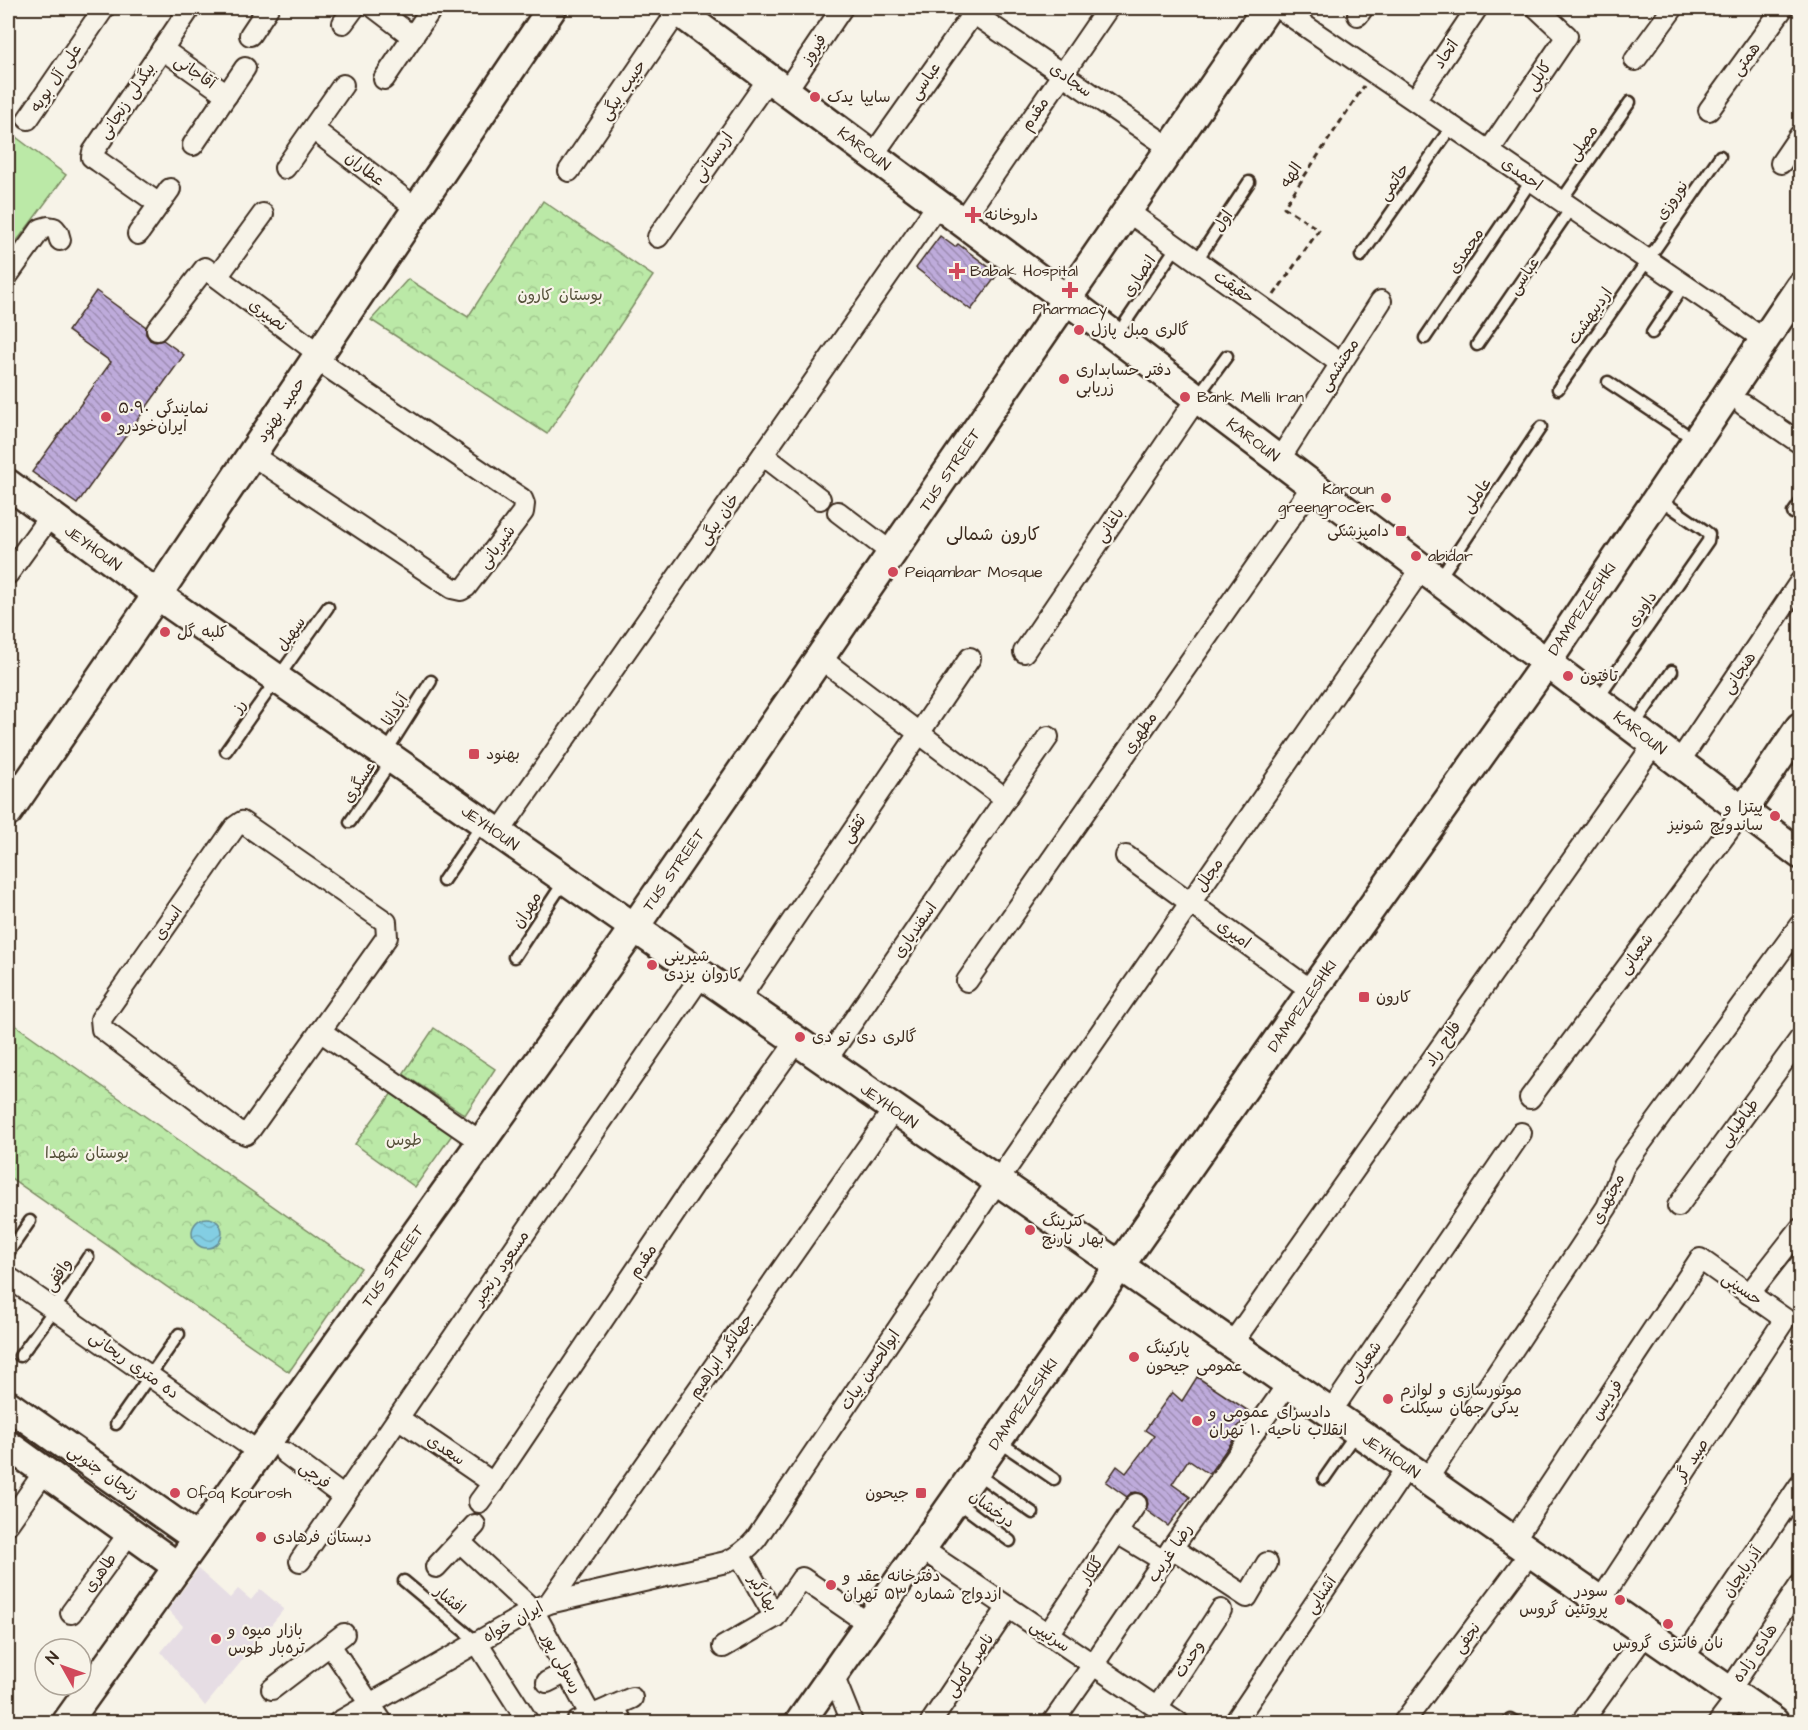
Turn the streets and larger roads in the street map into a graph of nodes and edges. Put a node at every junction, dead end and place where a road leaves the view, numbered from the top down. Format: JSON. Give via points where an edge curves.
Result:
{"nodes":[{"id":1,"x":104,"y":8,"type":"edge"},
{"id":2,"x":190,"y":8,"type":"edge"},
{"id":3,"x":268,"y":8,"type":"edge"},
{"id":4,"x":375,"y":8,"type":"edge"},
{"id":5,"x":432,"y":8,"type":"edge"},
{"id":6,"x":552,"y":8,"type":"edge"},
{"id":7,"x":677,"y":8,"type":"edge"},
{"id":8,"x":842,"y":8,"type":"edge"},
{"id":9,"x":1108,"y":8,"type":"edge"},
{"id":10,"x":1267,"y":8,"type":"edge"},
{"id":11,"x":1279,"y":8,"type":"edge"},
{"id":12,"x":1477,"y":8,"type":"edge"},
{"id":13,"x":1537,"y":8,"type":"edge"},
{"id":14,"x":1673,"y":8,"type":"edge"},
{"id":15,"x":1783,"y":8,"type":"edge"},
{"id":16,"x":975,"y":10,"type":"edge"},
{"id":17,"x":250,"y":36,"type":"dead end"},
{"id":18,"x":413,"y":37,"type":"junction"},
{"id":19,"x":162,"y":49,"type":"junction"},
{"id":20,"x":1635,"y":60,"type":"dead end"},
{"id":21,"x":245,"y":68,"type":"dead end"},
{"id":22,"x":1062,"y":74,"type":"junction"},
{"id":23,"x":384,"y":79,"type":"dead end"},
{"id":24,"x":777,"y":84,"type":"junction"},
{"id":25,"x":343,"y":85,"type":"dead end"},
{"id":26,"x":227,"y":95,"type":"junction"},
{"id":27,"x":1414,"y":100,"type":"junction"},
{"id":28,"x":1709,"y":110,"type":"dead end"},
{"id":29,"x":28,"y":119,"type":"dead end"},
{"id":30,"x":313,"y":129,"type":"junction"},
{"id":31,"x":1800,"y":135,"type":"edge"},
{"id":32,"x":193,"y":146,"type":"dead end"},
{"id":33,"x":1169,"y":147,"type":"junction"},
{"id":34,"x":1489,"y":151,"type":"junction"},
{"id":35,"x":873,"y":155,"type":"junction"},
{"id":36,"x":1781,"y":163,"type":"dead end"},
{"id":37,"x":285,"y":168,"type":"dead end"},
{"id":38,"x":569,"y":171,"type":"dead end"},
{"id":39,"x":938,"y":204,"type":"junction"},
{"id":40,"x":417,"y":209,"type":"junction"},
{"id":41,"x":1127,"y":211,"type":"junction"},
{"id":42,"x":263,"y":214,"type":"dead end"},
{"id":43,"x":962,"y":221,"type":"junction"},
{"id":44,"x":138,"y":234,"type":"dead end"},
{"id":45,"x":658,"y":237,"type":"dead end"},
{"id":46,"x":60,"y":240,"type":"dead end"},
{"id":47,"x":8,"y":275,"type":"edge"},
{"id":48,"x":217,"y":277,"type":"junction"},
{"id":49,"x":1800,"y":288,"type":"edge"},
{"id":50,"x":1066,"y":299,"type":"junction"},
{"id":51,"x":1381,"y":301,"type":"dead end"},
{"id":52,"x":158,"y":330,"type":"dead end"},
{"id":53,"x":1764,"y":340,"type":"junction"},
{"id":54,"x":318,"y":356,"type":"junction"},
{"id":55,"x":1340,"y":363,"type":"junction"},
{"id":56,"x":1197,"y":398,"type":"junction"},
{"id":57,"x":1737,"y":399,"type":"junction"},
{"id":58,"x":1800,"y":443,"type":"edge"},
{"id":59,"x":252,"y":455,"type":"junction"},
{"id":60,"x":763,"y":455,"type":"junction"},
{"id":61,"x":1279,"y":460,"type":"junction"},
{"id":62,"x":8,"y":484,"type":"edge"},
{"id":63,"x":1312,"y":485,"type":"junction"},
{"id":64,"x":820,"y":499,"type":"dead end"},
{"id":65,"x":838,"y":512,"type":"dead end"},
{"id":66,"x":50,"y":516,"type":"junction"},
{"id":67,"x":892,"y":553,"type":"junction"},
{"id":68,"x":8,"y":574,"type":"edge"},
{"id":69,"x":1430,"y":574,"type":"junction"},
{"id":70,"x":1800,"y":583,"type":"edge"},
{"id":71,"x":157,"y":595,"type":"junction"},
{"id":72,"x":1024,"y":652,"type":"dead end"},
{"id":73,"x":820,"y":658,"type":"junction"},
{"id":74,"x":970,"y":658,"type":"dead end"},
{"id":75,"x":1547,"y":662,"type":"junction"},
{"id":76,"x":1800,"y":727,"type":"edge"},
{"id":77,"x":919,"y":733,"type":"junction"},
{"id":78,"x":1643,"y":735,"type":"junction"},
{"id":79,"x":1048,"y":737,"type":"dead end"},
{"id":80,"x":1679,"y":762,"type":"junction"},
{"id":81,"x":1006,"y":799,"type":"junction"},
{"id":82,"x":1743,"y":810,"type":"junction"},
{"id":83,"x":8,"y":812,"type":"edge"},
{"id":84,"x":491,"y":829,"type":"junction"},
{"id":85,"x":1800,"y":854,"type":"edge"},
{"id":86,"x":1126,"y":855,"type":"dead end"},
{"id":87,"x":1190,"y":902,"type":"junction"},
{"id":88,"x":1800,"y":925,"type":"edge"},
{"id":89,"x":634,"y":929,"type":"junction"},
{"id":90,"x":701,"y":976,"type":"junction"},
{"id":91,"x":967,"y":981,"type":"dead end"},
{"id":92,"x":1312,"y":991,"type":"junction"},
{"id":93,"x":738,"y":1001,"type":"junction"},
{"id":94,"x":320,"y":1031,"type":"junction"},
{"id":95,"x":1800,"y":1039,"type":"edge"},
{"id":96,"x":796,"y":1042,"type":"junction"},
{"id":97,"x":825,"y":1062,"type":"junction"},
{"id":98,"x":1530,"y":1098,"type":"dead end"},
{"id":99,"x":894,"y":1110,"type":"junction"},
{"id":100,"x":1521,"y":1133,"type":"dead end"},
{"id":101,"x":482,"y":1142,"type":"junction"},
{"id":102,"x":997,"y":1182,"type":"junction"},
{"id":103,"x":1678,"y":1206,"type":"dead end"},
{"id":104,"x":1800,"y":1228,"type":"edge"},
{"id":105,"x":1700,"y":1259,"type":"joint"},
{"id":106,"x":1120,"y":1267,"type":"junction"},
{"id":107,"x":8,"y":1277,"type":"edge"},
{"id":108,"x":1749,"y":1294,"type":"junction"},
{"id":109,"x":1785,"y":1319,"type":"joint"},
{"id":110,"x":1232,"y":1345,"type":"junction"},
{"id":111,"x":1288,"y":1384,"type":"junction"},
{"id":112,"x":8,"y":1405,"type":"edge"},
{"id":113,"x":1330,"y":1413,"type":"junction"},
{"id":114,"x":398,"y":1418,"type":"junction"},
{"id":115,"x":8,"y":1445,"type":"edge"},
{"id":116,"x":272,"y":1453,"type":"junction"},
{"id":117,"x":45,"y":1471,"type":"junction"},
{"id":118,"x":1417,"y":1474,"type":"junction"},
{"id":119,"x":494,"y":1482,"type":"junction"},
{"id":120,"x":1800,"y":1485,"type":"edge"},
{"id":121,"x":344,"y":1497,"type":"junction"},
{"id":122,"x":479,"y":1502,"type":"dead end"},
{"id":123,"x":1136,"y":1504,"type":"dead end"},
{"id":124,"x":8,"y":1524,"type":"edge"},
{"id":125,"x":475,"y":1525,"type":"dead end"},
{"id":126,"x":130,"y":1532,"type":"junction"},
{"id":127,"x":1117,"y":1533,"type":"junction"},
{"id":128,"x":198,"y":1539,"type":"junction"},
{"id":129,"x":460,"y":1542,"type":"junction"},
{"id":130,"x":1522,"y":1547,"type":"junction"},
{"id":131,"x":922,"y":1549,"type":"junction"},
{"id":132,"x":1168,"y":1554,"type":"junction"},
{"id":133,"x":740,"y":1556,"type":"junction"},
{"id":134,"x":300,"y":1561,"type":"dead end"},
{"id":135,"x":1267,"y":1563,"type":"dead end"},
{"id":136,"x":178,"y":1567,"type":"junction"},
{"id":137,"x":436,"y":1567,"type":"dead end"},
{"id":138,"x":1800,"y":1585,"type":"edge"},
{"id":139,"x":1600,"y":1601,"type":"junction"},
{"id":140,"x":541,"y":1606,"type":"junction"},
{"id":141,"x":1008,"y":1607,"type":"junction"},
{"id":142,"x":1221,"y":1610,"type":"dead end"},
{"id":143,"x":71,"y":1613,"type":"dead end"},
{"id":144,"x":775,"y":1617,"type":"junction"},
{"id":145,"x":869,"y":1624,"type":"junction"},
{"id":146,"x":1646,"y":1633,"type":"junction"},
{"id":147,"x":1048,"y":1634,"type":"junction"},
{"id":148,"x":477,"y":1642,"type":"junction"},
{"id":149,"x":723,"y":1647,"type":"dead end"},
{"id":150,"x":1683,"y":1659,"type":"junction"},
{"id":151,"x":1093,"y":1665,"type":"junction"},
{"id":152,"x":567,"y":1672,"type":"junction"},
{"id":153,"x":833,"y":1675,"type":"junction"},
{"id":154,"x":547,"y":1682,"type":"dead end"},
{"id":155,"x":272,"y":1689,"type":"dead end"},
{"id":156,"x":1734,"y":1694,"type":"junction"},
{"id":157,"x":632,"y":1698,"type":"dead end"},
{"id":158,"x":370,"y":1703,"type":"junction"},
{"id":159,"x":617,"y":1714,"type":"edge"},
{"id":160,"x":1168,"y":1718,"type":"edge"},
{"id":161,"x":584,"y":1719,"type":"edge"},
{"id":162,"x":67,"y":1722,"type":"edge"},
{"id":163,"x":339,"y":1722,"type":"edge"},
{"id":164,"x":382,"y":1722,"type":"edge"},
{"id":165,"x":528,"y":1722,"type":"edge"},
{"id":166,"x":800,"y":1722,"type":"edge"},
{"id":167,"x":852,"y":1722,"type":"edge"},
{"id":168,"x":931,"y":1722,"type":"edge"},
{"id":169,"x":1053,"y":1722,"type":"edge"},
{"id":170,"x":1235,"y":1722,"type":"edge"},
{"id":171,"x":1404,"y":1722,"type":"edge"},
{"id":172,"x":1582,"y":1722,"type":"edge"},
{"id":173,"x":1719,"y":1722,"type":"edge"},
{"id":174,"x":1774,"y":1722,"type":"edge"}],
"edges":[{"from":1,"to":29,"type":"street","name":"علی آل بویه"},
{"from":2,"to":19,"type":"street","name":"بیگدلی زنجانی"},
{"from":3,"to":17,"type":"street"},
{"from":4,"to":18,"type":"street"},
{"from":5,"to":18,"type":"street"},
{"from":6,"to":40,"type":"main road","name":"حمید بهنود"},
{"from":7,"to":24,"type":"main road","name":"KAROUN"},
{"from":7,"to":38,"type":"street","name":"حبیب بیگی"},
{"from":8,"to":24,"type":"street","name":"فیروز"},
{"from":9,"to":22,"type":"street","name":"مقدم"},
{"from":10,"to":33,"type":"main road","name":"TUS STREET"},
{"from":11,"to":27,"type":"street","name":"احمدی"},
{"from":12,"to":27,"type":"street","name":"اتحاد"},
{"from":13,"to":34,"type":"street","name":"کابلی","via":[[1567,36]]},
{"from":14,"to":20,"type":"street"},
{"from":15,"to":28,"type":"street","name":"همتی"},
{"from":16,"to":22,"type":"street","name":"سجادی"},
{"from":16,"to":35,"type":"street","name":"عباسی"},
{"from":18,"to":23,"type":"street"},
{"from":19,"to":26,"type":"street","name":"آقاجانی"},
{"from":19,"to":44,"type":"street","name":"بیگدلی زنجانی","via":[[92,157],[164,197]]},
{"from":21,"to":26,"type":"street","name":"آقاجانی"},
{"from":22,"to":33,"type":"street","name":"سجادی"},
{"from":22,"to":43,"type":"street","name":"مقدم"},
{"from":24,"to":35,"type":"main road","name":"KAROUN"},
{"from":24,"to":45,"type":"street","name":"اردستانی"},
{"from":25,"to":30,"type":"street"},
{"from":26,"to":32,"type":"street","name":"آقاجانی"},
{"from":27,"to":34,"type":"street","name":"احمدی"},
{"from":30,"to":37,"type":"street"},
{"from":30,"to":40,"type":"street","name":"عطاران"},
{"from":31,"to":36,"type":"street"},
{"from":33,"to":41,"type":"main road","name":"TUS STREET"},
{"from":34,"to":53,"type":"street","name":"احمدی"},
{"from":35,"to":39,"type":"main road","name":"KAROUN"},
{"from":39,"to":43,"type":"main road","name":"KAROUN"},
{"from":39,"to":60,"type":"street","name":"خان بیگی"},
{"from":40,"to":54,"type":"main road","name":"حمید بهنود"},
{"from":41,"to":50,"type":"main road","name":"TUS STREET"},
{"from":41,"to":55,"type":"street","name":"حقیقت"},
{"from":42,"to":48,"type":"street"},
{"from":43,"to":50,"type":"main road","name":"KAROUN"},
{"from":46,"to":47,"type":"street","via":[[54,228],[41,229]]},
{"from":48,"to":52,"type":"street","via":[[205,268]]},
{"from":48,"to":54,"type":"street","name":"نصیری"},
{"from":49,"to":53,"type":"main road","name":"DAMPEZESHKI"},
{"from":50,"to":56,"type":"main road","name":"KAROUN"},
{"from":50,"to":67,"type":"main road","name":"TUS STREET"},
{"from":51,"to":55,"type":"street","name":"محتشمی"},
{"from":53,"to":57,"type":"main road","name":"DAMPEZESHKI"},
{"from":54,"to":59,"type":"main road","name":"حمید بهنود"},
{"from":54,"to":59,"type":"street","name":"شیربانی","via":[[522,499],[523,512],[461,590],[452,588]]},
{"from":55,"to":61,"type":"street","name":"محتشمی"},
{"from":56,"to":61,"type":"main road","name":"KAROUN"},
{"from":56,"to":72,"type":"street","name":"باغانی"},
{"from":57,"to":58,"type":"street"},
{"from":57,"to":75,"type":"main road","name":"DAMPEZESHKI","via":[[1696,441]]},
{"from":59,"to":71,"type":"main road","name":"حمید بهنود"},
{"from":60,"to":64,"type":"street"},
{"from":60,"to":84,"type":"street","name":"خان بیگی"},
{"from":61,"to":63,"type":"main road","name":"KAROUN"},
{"from":62,"to":66,"type":"main road","name":"JEYHOUN"},
{"from":63,"to":69,"type":"main road","name":"KAROUN"},
{"from":63,"to":91,"type":"street","name":"مطهری"},
{"from":65,"to":67,"type":"street"},
{"from":66,"to":68,"type":"street"},
{"from":66,"to":71,"type":"main road","name":"JEYHOUN"},
{"from":67,"to":73,"type":"main road","name":"TUS STREET"},
{"from":69,"to":75,"type":"main road","name":"KAROUN"},
{"from":69,"to":87,"type":"street","name":"مجلل"},
{"from":70,"to":80,"type":"street","name":"هنجانی"},
{"from":71,"to":83,"type":"main road","name":"حمید بهنود"},
{"from":71,"to":84,"type":"main road","name":"JEYHOUN"},
{"from":73,"to":77,"type":"street"},
{"from":73,"to":89,"type":"main road","name":"TUS STREET"},
{"from":74,"to":77,"type":"street","name":"ثقفی"},
{"from":75,"to":78,"type":"main road","name":"KAROUN"},
{"from":75,"to":92,"type":"main road","name":"DAMPEZESHKI"},
{"from":76,"to":82,"type":"main road"},
{"from":77,"to":81,"type":"street"},
{"from":77,"to":93,"type":"street","name":"ثقفی"},
{"from":78,"to":80,"type":"main road","name":"KAROUN"},
{"from":78,"to":110,"type":"street","name":"فلاح راد"},
{"from":79,"to":81,"type":"street","name":"اسفندیاری"},
{"from":80,"to":82,"type":"main road","name":"KAROUN"},
{"from":81,"to":97,"type":"street","name":"اسفندیاری"},
{"from":82,"to":85,"type":"main road","name":"KAROUN"},
{"from":82,"to":98,"type":"street","name":"شعبانی"},
{"from":84,"to":89,"type":"main road","name":"JEYHOUN"},
{"from":86,"to":87,"type":"street","name":"امیری"},
{"from":87,"to":92,"type":"street","name":"امیری"},
{"from":87,"to":102,"type":"street","name":"مجلل"},
{"from":88,"to":118,"type":"street","name":"مجتهدی","via":[[1624,1166],[1607,1208]]},
{"from":89,"to":90,"type":"main road","name":"JEYHOUN"},
{"from":89,"to":101,"type":"main road","name":"TUS STREET"},
{"from":90,"to":93,"type":"main road","name":"JEYHOUN"},
{"from":90,"to":114,"type":"street","name":"مسعود رنجبر"},
{"from":92,"to":106,"type":"main road","name":"DAMPEZESHKI"},
{"from":93,"to":96,"type":"main road","name":"JEYHOUN"},
{"from":94,"to":94,"type":"street","name":"اسدی","via":[[246,1134],[102,1029],[101,1019],[221,846],[242,822],[386,922],[387,937]]},
{"from":94,"to":101,"type":"street"},
{"from":95,"to":103,"type":"street","name":"طباطبایی"},
{"from":96,"to":97,"type":"main road","name":"JEYHOUN"},
{"from":96,"to":119,"type":"street","name":"مقدم"},
{"from":97,"to":99,"type":"main road","name":"JEYHOUN"},
{"from":99,"to":102,"type":"main road","name":"JEYHOUN"},
{"from":99,"to":140,"type":"street","name":"جهانگیر ابراهیم"},
{"from":100,"to":113,"type":"street","name":"شعبانی"},
{"from":101,"to":116,"type":"main road","name":"TUS STREET"},
{"from":102,"to":106,"type":"main road","name":"JEYHOUN"},
{"from":102,"to":133,"type":"street","name":"ابوالحسن بیات","via":[[756,1539]]},
{"from":104,"to":108,"type":"street"},
{"from":105,"to":108,"type":"street","name":"حسینی"},
{"from":105,"to":130,"type":"street","name":"فردیس"},
{"from":106,"to":110,"type":"main road","name":"JEYHOUN"},
{"from":106,"to":131,"type":"main road","name":"DAMPEZESHKI"},
{"from":107,"to":116,"type":"street","name":"ده متری ریحانی","via":[[149,1376]]},
{"from":108,"to":109,"type":"street","name":"حسینی"},
{"from":109,"to":139,"type":"street","name":"صید گر"},
{"from":110,"to":111,"type":"main road","name":"JEYHOUN"},
{"from":111,"to":113,"type":"main road","name":"JEYHOUN"},
{"from":111,"to":132,"type":"street","name":"رضا غریب"},
{"from":112,"to":128,"type":"main road","name":"زنجان جنوبی"},
{"from":113,"to":118,"type":"main road","name":"JEYHOUN"},
{"from":114,"to":119,"type":"street","name":"سعدی"},
{"from":114,"to":121,"type":"street","name":"مسعود رنجبر"},
{"from":115,"to":117,"type":"main road","name":"زنجان جنوبی"},
{"from":116,"to":121,"type":"street","name":"فرجی"},
{"from":116,"to":128,"type":"main road","name":"TUS STREET"},
{"from":117,"to":124,"type":"street"},
{"from":117,"to":126,"type":"main road","name":"زنجان جنوبی"},
{"from":118,"to":130,"type":"main road","name":"JEYHOUN"},
{"from":118,"to":170,"type":"street","name":"آشنایی"},
{"from":119,"to":122,"type":"street","name":"مقدم"},
{"from":120,"to":150,"type":"street","name":"آذربایجان"},
{"from":121,"to":134,"type":"street","name":"مسعود رنجبر"},
{"from":123,"to":127,"type":"street","name":"گلکار"},
{"from":125,"to":129,"type":"street"},
{"from":126,"to":136,"type":"main road","name":"زنجان جنوبی"},
{"from":126,"to":143,"type":"street","name":"طاهری"},
{"from":127,"to":132,"type":"street"},
{"from":127,"to":147,"type":"street","name":"گلکار"},
{"from":128,"to":136,"type":"main road","name":"TUS STREET"},
{"from":129,"to":137,"type":"street"},
{"from":129,"to":140,"type":"street","name":"رسولی پور"},
{"from":130,"to":139,"type":"main road","name":"JEYHOUN"},
{"from":130,"to":171,"type":"street","name":"نجفی"},
{"from":131,"to":141,"type":"street","name":"سرتیپی"},
{"from":131,"to":145,"type":"main road","name":"DAMPEZESHKI"},
{"from":132,"to":135,"type":"street","via":[[1247,1597]]},
{"from":132,"to":151,"type":"street","name":"رضا غریب"},
{"from":133,"to":140,"type":"street","name":"ایران خواه"},
{"from":133,"to":144,"type":"street","name":"بهارگیر"},
{"from":136,"to":162,"type":"main road","name":"TUS STREET"},
{"from":138,"to":156,"type":"street","name":"هادی زاده"},
{"from":139,"to":146,"type":"main road","name":"JEYHOUN"},
{"from":140,"to":148,"type":"street","name":"ایران خواه"},
{"from":140,"to":152,"type":"street","name":"رسولی پور"},
{"from":141,"to":147,"type":"street","name":"سرتیپی"},
{"from":141,"to":168,"type":"street","name":"ناصر کاملی"},
{"from":142,"to":160,"type":"street","name":"وحدت"},
{"from":144,"to":145,"type":"street","name":"بهارگیر","via":[[802,1578]]},
{"from":144,"to":149,"type":"street"},
{"from":145,"to":153,"type":"main road","name":"DAMPEZESHKI"},
{"from":146,"to":150,"type":"main road","name":"JEYHOUN"},
{"from":146,"to":172,"type":"street"},
{"from":147,"to":151,"type":"street","name":"سرتیپی"},
{"from":148,"to":158,"type":"street","name":"ایران خواه"},
{"from":148,"to":165,"type":"street"},
{"from":150,"to":156,"type":"main road","name":"JEYHOUN"},
{"from":151,"to":160,"type":"street","name":"سرتیپی"},
{"from":151,"to":169,"type":"street","name":"رضا غریب"},
{"from":152,"to":154,"type":"street"},
{"from":152,"to":161,"type":"street","name":"رسولی پور"},
{"from":153,"to":166,"type":"main road","name":"DAMPEZESHKI"},
{"from":153,"to":167,"type":"street"},
{"from":155,"to":158,"type":"street","via":[[337,1639]]},
{"from":156,"to":173,"type":"street","name":"هادی زاده"},
{"from":156,"to":174,"type":"main road","name":"JEYHOUN"},
{"from":157,"to":159,"type":"street"},
{"from":158,"to":163,"type":"street","name":"ایران خواه"},
{"from":158,"to":164,"type":"street"},
{"from":159,"to":161,"type":"street"}]}
